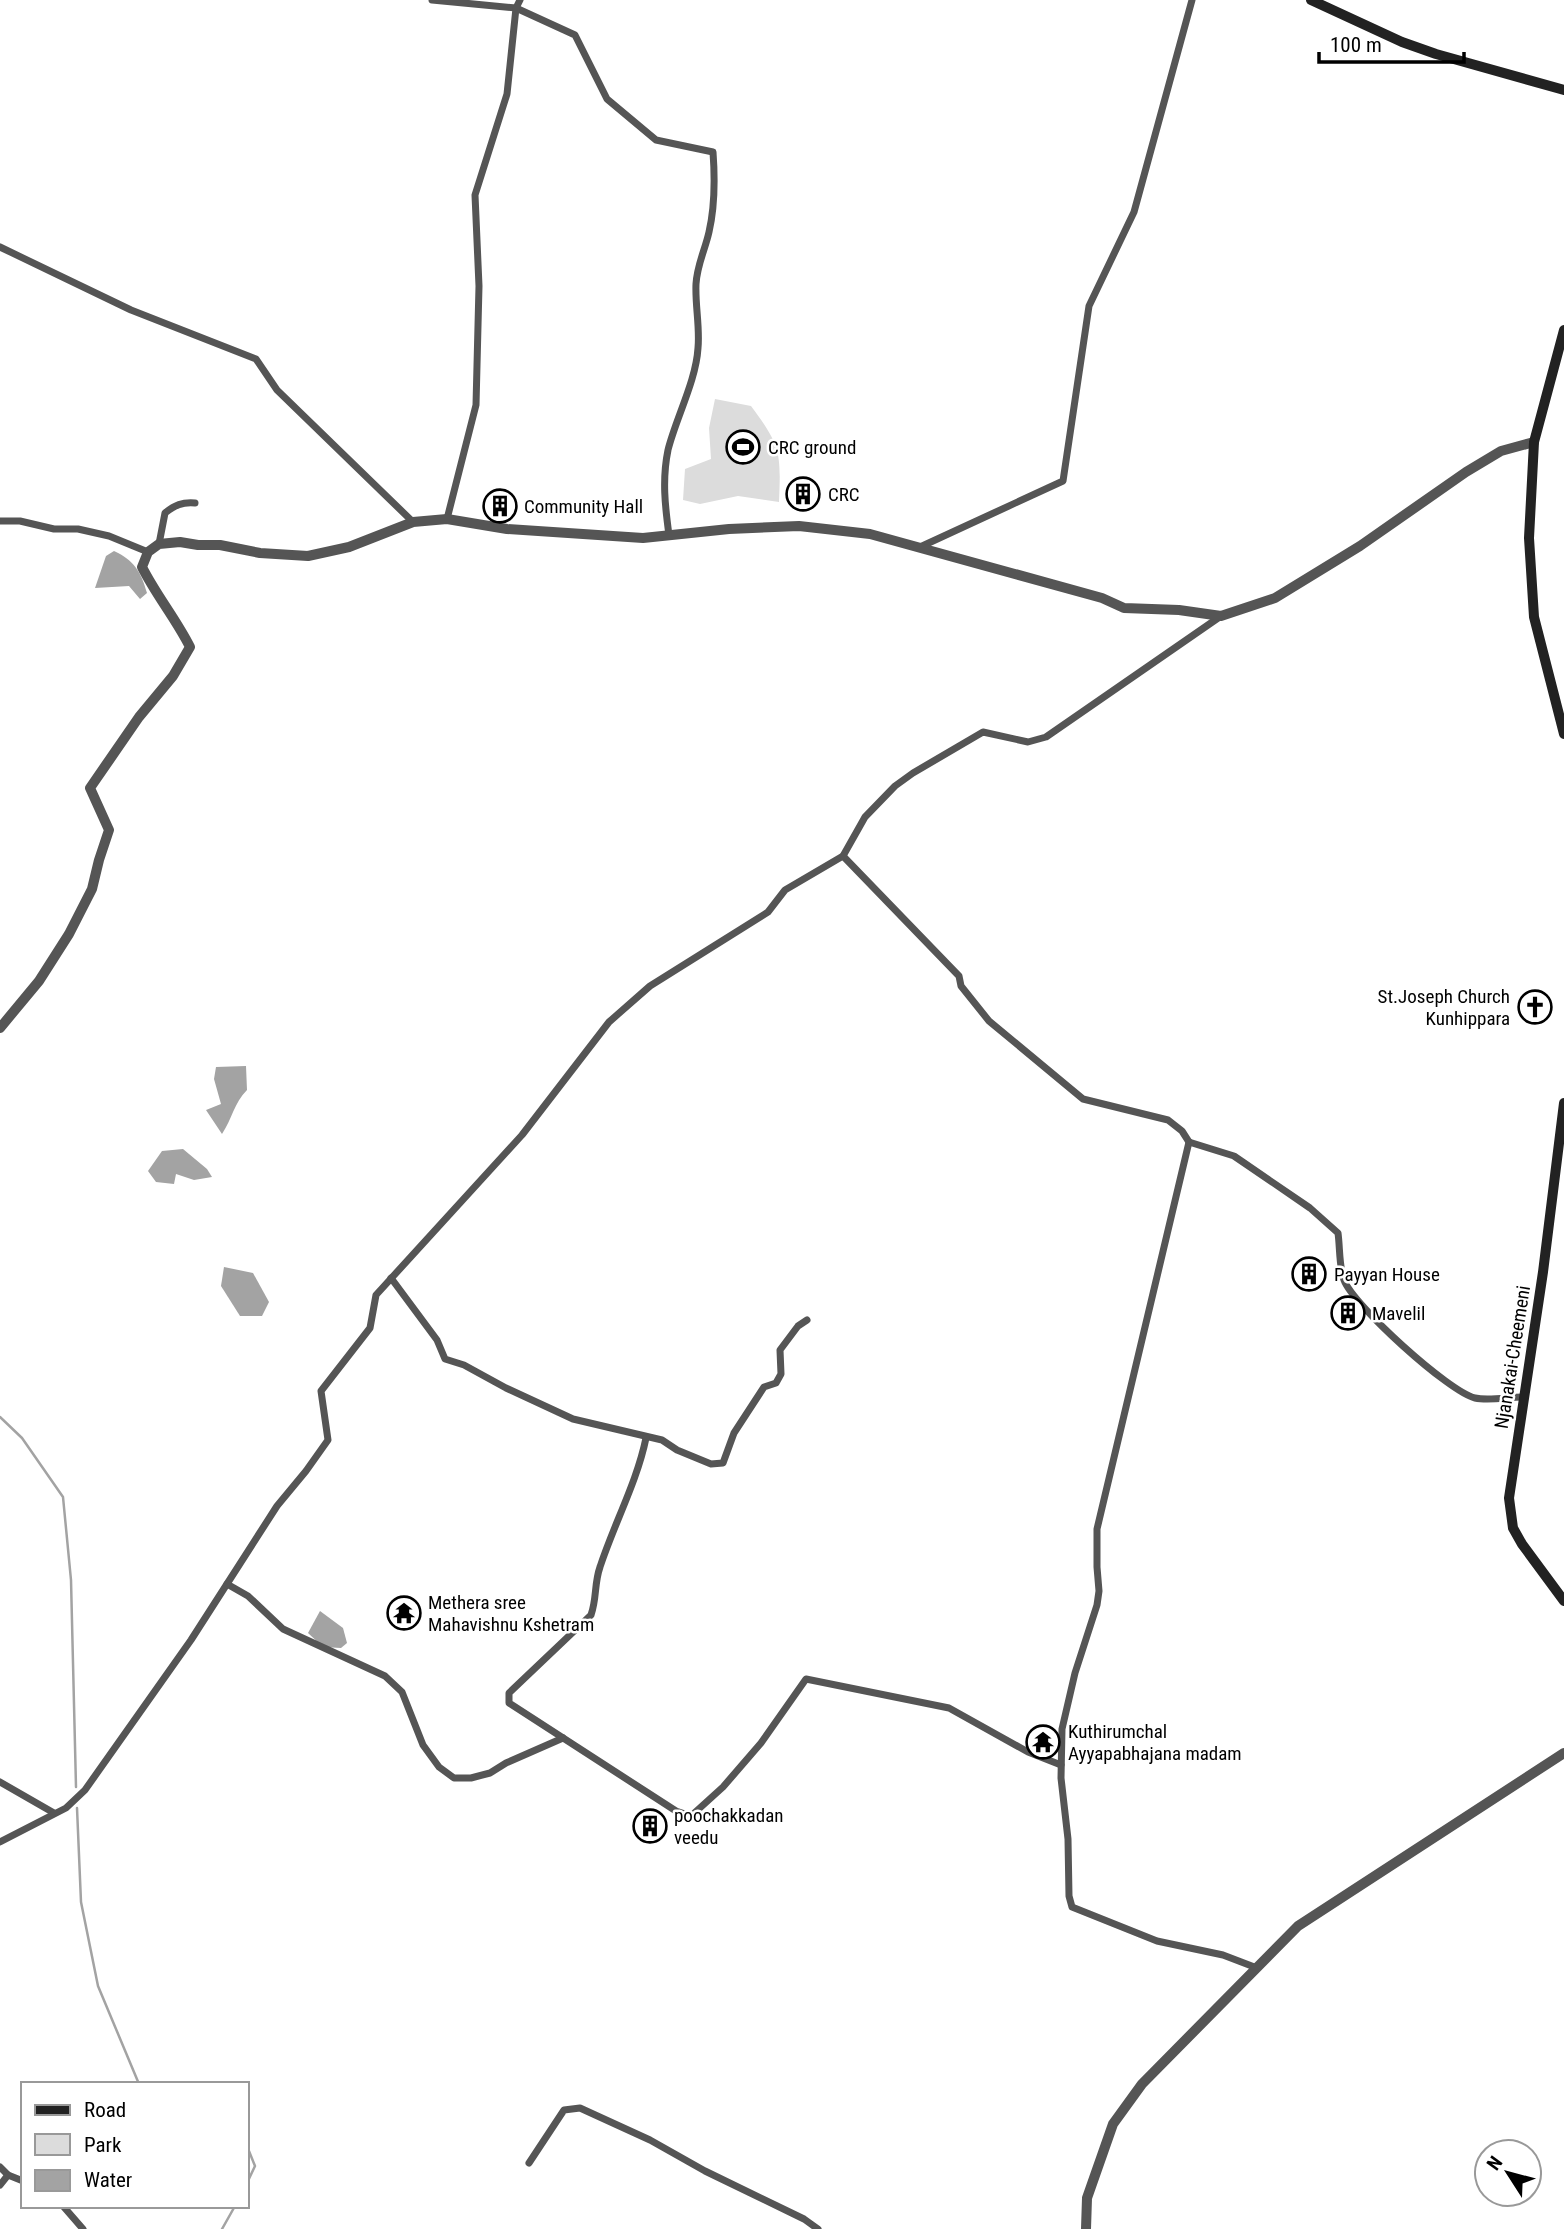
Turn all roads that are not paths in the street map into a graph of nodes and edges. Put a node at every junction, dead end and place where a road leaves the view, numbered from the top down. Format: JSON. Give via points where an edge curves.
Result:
{"nodes":[{"id":1,"x":432,"y":0,"type":"edge"},
{"id":2,"x":520,"y":0,"type":"edge"},
{"id":3,"x":1192,"y":0,"type":"edge"},
{"id":4,"x":1311,"y":0,"type":"edge"},
{"id":5,"x":516,"y":8,"type":"junction"},
{"id":6,"x":1564,"y":90,"type":"edge"},
{"id":7,"x":0,"y":247,"type":"edge"},
{"id":8,"x":1564,"y":330,"type":"edge"},
{"id":9,"x":1534,"y":442,"type":"junction"},
{"id":10,"x":195,"y":503,"type":"dead end"},
{"id":11,"x":447,"y":519,"type":"junction"},
{"id":12,"x":0,"y":522,"type":"edge"},
{"id":13,"x":413,"y":522,"type":"junction"},
{"id":14,"x":669,"y":535,"type":"junction"},
{"id":15,"x":159,"y":544,"type":"junction"},
{"id":16,"x":920,"y":547,"type":"junction"},
{"id":17,"x":148,"y":552,"type":"junction"},
{"id":18,"x":1221,"y":616,"type":"junction"},
{"id":19,"x":1564,"y":734,"type":"edge"},
{"id":20,"x":843,"y":856,"type":"junction"},
{"id":21,"x":2,"y":1023,"type":"edge"},
{"id":22,"x":1564,"y":1102,"type":"edge"},
{"id":23,"x":1189,"y":1142,"type":"junction"},
{"id":24,"x":391,"y":1278,"type":"junction"},
{"id":25,"x":807,"y":1320,"type":"dead end"},
{"id":26,"x":1523,"y":1397,"type":"junction"},
{"id":27,"x":646,"y":1438,"type":"junction"},
{"id":28,"x":227,"y":1584,"type":"junction"},
{"id":29,"x":1564,"y":1601,"type":"edge"},
{"id":30,"x":563,"y":1738,"type":"junction"},
{"id":31,"x":1564,"y":1754,"type":"edge"},
{"id":32,"x":1061,"y":1765,"type":"junction"},
{"id":33,"x":0,"y":1782,"type":"edge"},
{"id":34,"x":54,"y":1813,"type":"junction"},
{"id":35,"x":0,"y":1842,"type":"edge"},
{"id":36,"x":1257,"y":1968,"type":"junction"},
{"id":37,"x":530,"y":2163,"type":"dead end"},
{"id":38,"x":0,"y":2167,"type":"edge"},
{"id":39,"x":8,"y":2175,"type":"junction"},
{"id":40,"x":21,"y":2180,"type":"edge"},
{"id":41,"x":0,"y":2185,"type":"edge"},
{"id":42,"x":65,"y":2208,"type":"edge"},
{"id":43,"x":83,"y":2229,"type":"edge"},
{"id":44,"x":818,"y":2229,"type":"edge"},
{"id":45,"x":1086,"y":2229,"type":"edge"}],
"edges":[{"from":1,"to":5,"type":"street"},
{"from":2,"to":5,"type":"street"},
{"from":3,"to":16,"type":"street","via":[[1134,212],[1089,306],[1063,481]]},
{"from":4,"to":6,"type":"main road","via":[[1402,42]]},
{"from":5,"to":11,"type":"street","via":[[507,94],[475,195],[479,286],[476,405]]},
{"from":5,"to":14,"type":"street","via":[[575,35],[607,99],[656,140],[713,152],[716,180],[696,284],[699,349],[665,472]]},
{"from":7,"to":13,"type":"street","via":[[131,310],[256,359],[276,390]]},
{"from":8,"to":9,"type":"main road"},
{"from":9,"to":18,"type":"street","via":[[1501,451],[1466,472],[1275,598]]},
{"from":9,"to":19,"type":"main road","via":[[1529,538],[1534,617]]},
{"from":10,"to":15,"type":"street","via":[[184,502],[165,513]]},
{"from":11,"to":13,"type":"street"},
{"from":11,"to":14,"type":"street","via":[[561,534]]},
{"from":12,"to":17,"type":"street","via":[[78,529]]},
{"from":13,"to":15,"type":"street","via":[[349,547],[308,556],[220,545]]},
{"from":14,"to":16,"type":"street","via":[[799,526],[870,534]]},
{"from":15,"to":17,"type":"street"},
{"from":16,"to":18,"type":"street","via":[[1124,608]]},
{"from":17,"to":21,"type":"street","via":[[142,567],[190,647],[90,788],[109,830],[92,889],[39,981]]},
{"from":18,"to":20,"type":"street","via":[[1045,737],[1028,741],[983,732],[913,773],[865,817]]},
{"from":20,"to":23,"type":"street","via":[[959,976],[961,986],[989,1021],[1083,1099],[1168,1120]]},
{"from":20,"to":24,"type":"street","via":[[785,890],[768,912],[650,986],[609,1022],[522,1135]]},
{"from":22,"to":26,"type":"main road","name":"Njanakai-Cheemeni"},
{"from":23,"to":26,"type":"street","via":[[1234,1156],[1338,1233],[1345,1281],[1365,1308],[1436,1374],[1474,1398]]},
{"from":23,"to":32,"type":"street","via":[[1097,1529],[1097,1605],[1062,1729]]},
{"from":24,"to":27,"type":"street","via":[[437,1340],[445,1359],[573,1419]]},
{"from":24,"to":28,"type":"street","via":[[376,1295],[370,1328],[321,1391],[328,1440]]},
{"from":25,"to":27,"type":"street","via":[[780,1350],[781,1374],[776,1383],[764,1387],[734,1433],[723,1463],[711,1464],[662,1440]]},
{"from":26,"to":29,"type":"main road","name":"Njanakai-Cheemeni","via":[[1509,1498],[1513,1528]]},
{"from":27,"to":30,"type":"street","via":[[596,1580],[591,1615],[509,1693],[509,1703]]},
{"from":28,"to":30,"type":"street","via":[[248,1596],[283,1629],[385,1676],[402,1692],[423,1745],[454,1778],[490,1773]]},
{"from":28,"to":34,"type":"street","via":[[85,1790]]},
{"from":30,"to":32,"type":"street","via":[[676,1811],[691,1816],[761,1743],[806,1679],[948,1709]]},
{"from":31,"to":36,"type":"street","via":[[1298,1926]]},
{"from":32,"to":36,"type":"street","via":[[1072,1907],[1157,1941],[1223,1955]]},
{"from":33,"to":34,"type":"street"},
{"from":34,"to":35,"type":"street"},
{"from":36,"to":45,"type":"street","via":[[1142,2084],[1113,2124],[1087,2198]]},
{"from":37,"to":44,"type":"street","via":[[564,2110],[580,2108]]},
{"from":38,"to":39,"type":"street"},
{"from":39,"to":40,"type":"street"},
{"from":39,"to":41,"type":"street"},
{"from":42,"to":43,"type":"street"}]}
